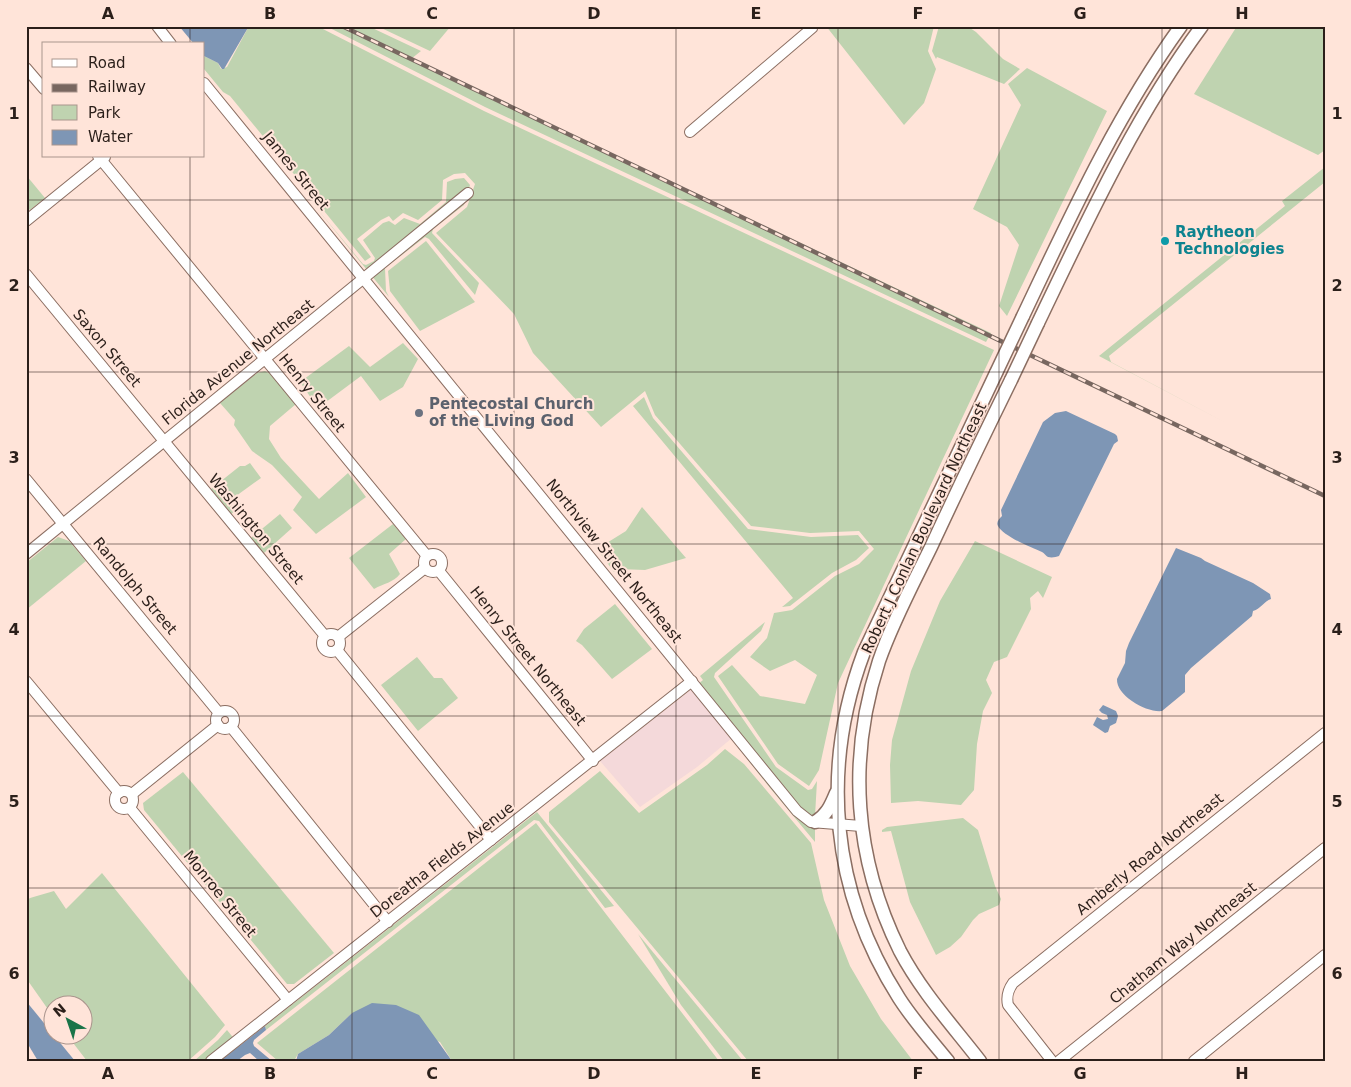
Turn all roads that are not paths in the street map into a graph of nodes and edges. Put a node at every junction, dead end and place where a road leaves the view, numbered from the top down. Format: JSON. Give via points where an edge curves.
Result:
{"nodes":[{"id":1,"x":157,"y":26,"type":"edge"},
{"id":2,"x":1181,"y":26,"type":"edge"},
{"id":3,"x":1202,"y":26,"type":"edge"},
{"id":4,"x":812,"y":27,"type":"edge"},
{"id":5,"x":170,"y":42,"type":"edge"},
{"id":6,"x":26,"y":68,"type":"edge"},
{"id":7,"x":205,"y":84,"type":"edge"},
{"id":8,"x":42,"y":87,"type":"edge"},
{"id":9,"x":690,"y":132,"type":"dead end"},
{"id":10,"x":102,"y":158,"type":"edge"},
{"id":11,"x":468,"y":193,"type":"dead end"},
{"id":12,"x":26,"y":221,"type":"edge"},
{"id":13,"x":26,"y":274,"type":"edge"},
{"id":14,"x":364,"y":278,"type":"junction"},
{"id":15,"x":265,"y":360,"type":"junction"},
{"id":16,"x":164,"y":441,"type":"junction"},
{"id":17,"x":26,"y":479,"type":"edge"},
{"id":18,"x":63,"y":523,"type":"junction"},
{"id":19,"x":26,"y":554,"type":"edge"},
{"id":20,"x":427,"y":556,"type":"junction"},
{"id":21,"x":425,"y":568,"type":"junction"},
{"id":22,"x":439,"y":571,"type":"junction"},
{"id":23,"x":325,"y":636,"type":"junction"},
{"id":24,"x":338,"y":637,"type":"junction"},
{"id":25,"x":336,"y":650,"type":"junction"},
{"id":26,"x":26,"y":681,"type":"edge"},
{"id":27,"x":692,"y":681,"type":"junction"},
{"id":28,"x":219,"y":713,"type":"junction"},
{"id":29,"x":218,"y":725,"type":"junction"},
{"id":30,"x":231,"y":728,"type":"junction"},
{"id":31,"x":1324,"y":734,"type":"edge"},
{"id":32,"x":593,"y":761,"type":"junction"},
{"id":33,"x":837,"y":791,"type":"junction"},
{"id":34,"x":119,"y":793,"type":"junction"},
{"id":35,"x":132,"y":794,"type":"junction"},
{"id":36,"x":130,"y":808,"type":"junction"},
{"id":37,"x":816,"y":822,"type":"junction"},
{"id":38,"x":839,"y":825,"type":"junction"},
{"id":39,"x":861,"y":826,"type":"junction"},
{"id":40,"x":491,"y":840,"type":"junction"},
{"id":41,"x":1325,"y":848,"type":"edge"},
{"id":42,"x":388,"y":922,"type":"junction"},
{"id":43,"x":1325,"y":955,"type":"edge"},
{"id":44,"x":288,"y":1000,"type":"junction"},
{"id":45,"x":211,"y":1061,"type":"edge"},
{"id":46,"x":948,"y":1061,"type":"edge"},
{"id":47,"x":980,"y":1061,"type":"edge"},
{"id":48,"x":1052,"y":1061,"type":"edge"},
{"id":49,"x":1059,"y":1061,"type":"edge"},
{"id":50,"x":1194,"y":1061,"type":"edge"}],
"edges":[{"from":1,"to":5,"type":"street"},
{"from":2,"to":33,"type":"main road","name":"Robert J Conlan Boulevard Northeast","bridge":true,"via":[[1142,83],[1079,198],[864,652],[843,719]]},
{"from":3,"to":39,"type":"main road","name":"Robert J Conlan Boulevard Northeast","bridge":true,"via":[[1157,90],[1124,147],[890,631],[863,725],[858,794]]},
{"from":4,"to":9,"type":"street"},
{"from":6,"to":8,"type":"street"},
{"from":7,"to":14,"type":"street","name":"James Street"},
{"from":10,"to":12,"type":"street"},
{"from":10,"to":15,"type":"street","name":"Henry Street"},
{"from":11,"to":14,"type":"street","name":"Florida Avenue Northeast"},
{"from":13,"to":16,"type":"street","name":"Saxon Street"},
{"from":14,"to":15,"type":"street","name":"Florida Avenue Northeast"},
{"from":14,"to":27,"type":"street","name":"Northview Street Northeast"},
{"from":15,"to":16,"type":"street","name":"Florida Avenue Northeast"},
{"from":15,"to":20,"type":"street","name":"Henry Street"},
{"from":16,"to":18,"type":"street","name":"Florida Avenue Northeast"},
{"from":16,"to":23,"type":"street","name":"Washington Street"},
{"from":17,"to":18,"type":"street","name":"Randolph Street"},
{"from":18,"to":19,"type":"street","name":"Florida Avenue Northeast"},
{"from":18,"to":28,"type":"street","name":"Randolph Street"},
{"from":20,"to":21,"type":"street"},
{"from":20,"to":22,"type":"street","via":[[432,554],[440,558]]},
{"from":21,"to":22,"type":"street","via":[[430,572]]},
{"from":21,"to":24,"type":"street"},
{"from":22,"to":32,"type":"street","name":"Henry Street Northeast"},
{"from":23,"to":24,"type":"street"},
{"from":23,"to":25,"type":"street","via":[[323,648],[330,652]]},
{"from":24,"to":25,"type":"street","via":[[340,643]]},
{"from":25,"to":40,"type":"street"},
{"from":26,"to":34,"type":"street"},
{"from":27,"to":32,"type":"street","name":"Doreatha Fields Avenue"},
{"from":27,"to":37,"type":"street","name":"Northview Street Northeast","via":[[797,811],[811,822]]},
{"from":28,"to":29,"type":"street"},
{"from":28,"to":30,"type":"street","via":[[233,714],[235,720]]},
{"from":29,"to":30,"type":"street","via":[[225,730]]},
{"from":29,"to":35,"type":"street"},
{"from":30,"to":42,"type":"street"},
{"from":31,"to":48,"type":"street","name":"Amberly Road Northeast","via":[[1013,984],[1007,993],[1008,1004]]},
{"from":32,"to":40,"type":"street","name":"Doreatha Fields Avenue"},
{"from":33,"to":37,"type":"main road","via":[[830,808]]},
{"from":33,"to":38,"type":"main road","name":"Robert J Conlan Boulevard Northeast"},
{"from":34,"to":35,"type":"street","via":[[124,790]]},
{"from":34,"to":36,"type":"street","via":[[116,805],[121,809]]},
{"from":35,"to":36,"type":"street","via":[[134,800]]},
{"from":36,"to":44,"type":"street","name":"Monroe Street"},
{"from":37,"to":38,"type":"street","name":"Northview Street Northeast"},
{"from":38,"to":39,"type":"street","name":"Northview Street Northeast"},
{"from":38,"to":46,"type":"main road","name":"Robert J Conlan Boulevard Northeast","via":[[852,896],[880,966],[899,999]]},
{"from":39,"to":47,"type":"main road","name":"Robert J Conlan Boulevard Northeast","via":[[873,882],[901,951],[930,997]]},
{"from":40,"to":42,"type":"street","name":"Doreatha Fields Avenue"},
{"from":41,"to":49,"type":"street","name":"Chatham Way Northeast"},
{"from":42,"to":44,"type":"street","name":"Doreatha Fields Avenue"},
{"from":43,"to":50,"type":"street"},
{"from":44,"to":45,"type":"street","name":"Doreatha Fields Avenue"}]}
